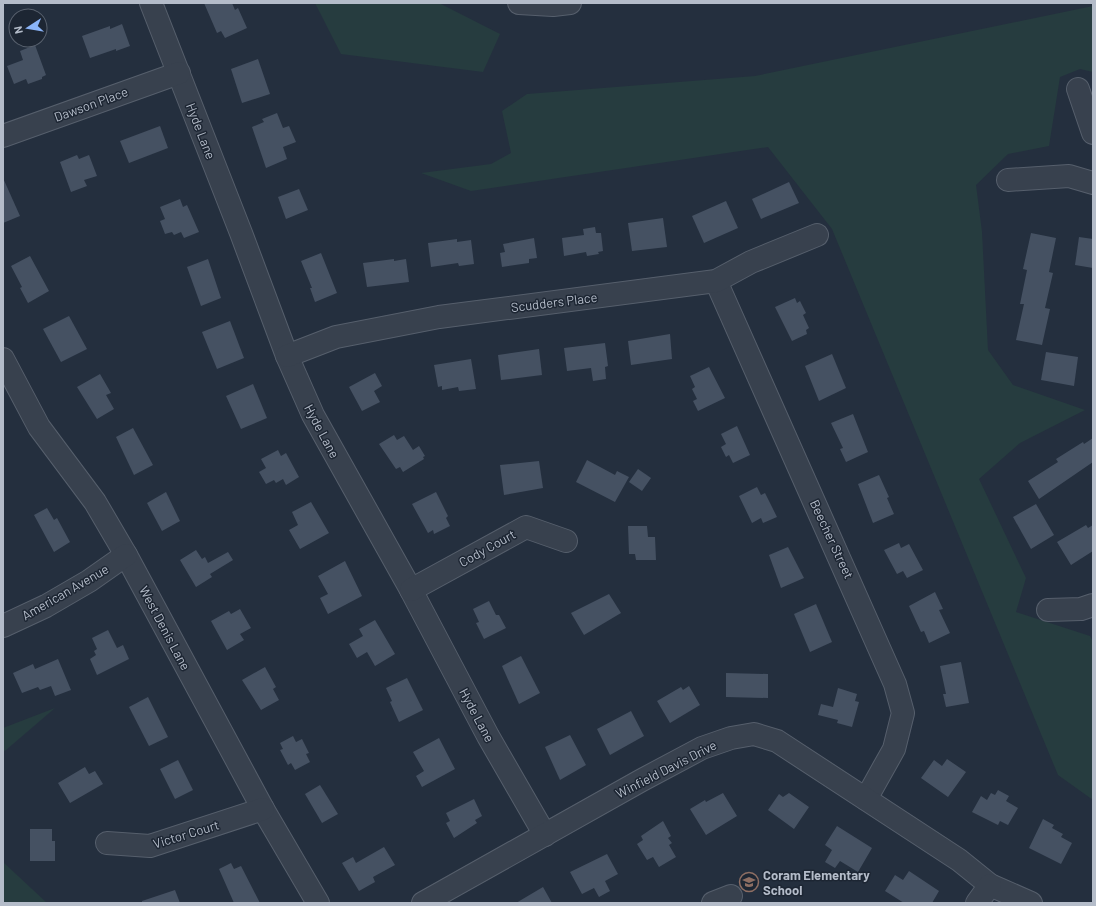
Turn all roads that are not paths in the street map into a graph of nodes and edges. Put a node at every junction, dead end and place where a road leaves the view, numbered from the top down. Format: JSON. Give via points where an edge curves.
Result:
{"nodes":[{"id":1,"x":151,"y":3,"type":"edge"},
{"id":2,"x":519,"y":3,"type":"edge"},
{"id":3,"x":570,"y":3,"type":"edge"},
{"id":4,"x":179,"y":73,"type":"junction"},
{"id":5,"x":1078,"y":89,"type":"dead end"},
{"id":6,"x":1093,"y":133,"type":"edge"},
{"id":7,"x":3,"y":136,"type":"edge"},
{"id":8,"x":1008,"y":180,"type":"dead end"},
{"id":9,"x":1093,"y":182,"type":"edge"},
{"id":10,"x":817,"y":235,"type":"dead end"},
{"id":11,"x":716,"y":281,"type":"junction"},
{"id":12,"x":287,"y":356,"type":"junction"},
{"id":13,"x":3,"y":359,"type":"edge"},
{"id":14,"x":566,"y":541,"type":"dead end"},
{"id":15,"x":126,"y":555,"type":"junction"},
{"id":16,"x":411,"y":590,"type":"junction"},
{"id":17,"x":1093,"y":605,"type":"edge"},
{"id":18,"x":1048,"y":610,"type":"dead end"},
{"id":19,"x":3,"y":626,"type":"edge"},
{"id":20,"x":866,"y":799,"type":"junction"},
{"id":21,"x":263,"y":809,"type":"junction"},
{"id":22,"x":545,"y":835,"type":"junction"},
{"id":23,"x":107,"y":843,"type":"dead end"},
{"id":24,"x":990,"y":885,"type":"junction"},
{"id":25,"x":318,"y":903,"type":"edge"},
{"id":26,"x":423,"y":903,"type":"edge"},
{"id":27,"x":977,"y":903,"type":"edge"},
{"id":28,"x":1030,"y":903,"type":"edge"}],
"edges":[{"from":1,"to":4,"type":"street","name":"Hyde Lane"},
{"from":2,"to":3,"type":"street"},
{"from":4,"to":7,"type":"street","name":"Dawson Place"},
{"from":4,"to":12,"type":"street","name":"Hyde Lane"},
{"from":5,"to":6,"type":"street"},
{"from":8,"to":9,"type":"street","via":[[1069,176]]},
{"from":10,"to":11,"type":"street","name":"Scudders Place","via":[[751,262]]},
{"from":11,"to":12,"type":"street","name":"Scudders Place","via":[[439,317],[336,337]]},
{"from":11,"to":20,"type":"street","name":"Beecher Street","via":[[895,684],[903,713],[894,749]]},
{"from":12,"to":16,"type":"street","name":"Hyde Lane","via":[[313,415]]},
{"from":13,"to":15,"type":"street","name":"West Denis Lane","via":[[39,427],[95,502]]},
{"from":14,"to":16,"type":"street","name":"Cody Court","via":[[526,527]]},
{"from":15,"to":19,"type":"street","name":"American Avenue","via":[[83,585]]},
{"from":15,"to":21,"type":"street","name":"West Denis Lane"},
{"from":16,"to":22,"type":"street","name":"Hyde Lane","via":[[488,736]]},
{"from":17,"to":18,"type":"street","via":[[1080,609]]},
{"from":20,"to":22,"type":"street","name":"Winfield Davis Drive","via":[[777,741],[754,734],[702,748]]},
{"from":20,"to":24,"type":"street","name":"Winfield Davis Drive","via":[[959,860]]},
{"from":21,"to":23,"type":"street","name":"Victor Court","via":[[150,846]]},
{"from":21,"to":25,"type":"street","name":"West Denis Lane"},
{"from":22,"to":26,"type":"street","name":"Winfield Davis Drive"},
{"from":24,"to":27,"type":"street"},
{"from":24,"to":28,"type":"street","name":"Winfield Davis Drive"}]}
